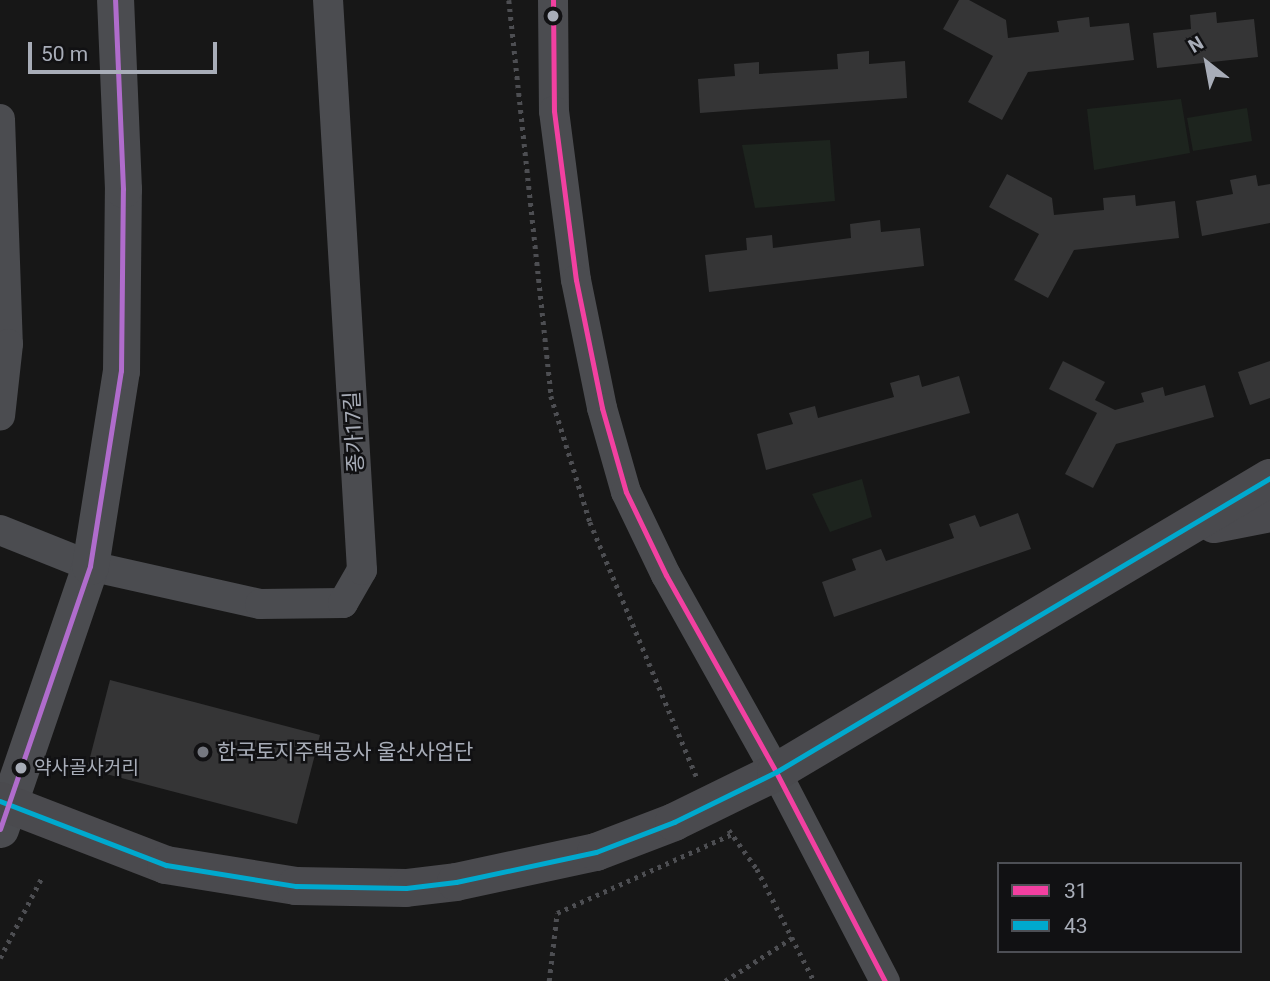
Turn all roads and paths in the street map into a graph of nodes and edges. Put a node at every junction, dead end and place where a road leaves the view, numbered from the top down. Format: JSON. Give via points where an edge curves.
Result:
{"nodes":[{"id":1,"x":115,"y":0,"type":"edge"},
{"id":2,"x":328,"y":0,"type":"edge"},
{"id":3,"x":509,"y":0,"type":"edge"},
{"id":4,"x":553,"y":0,"type":"edge"},
{"id":5,"x":0,"y":119,"type":"edge"},
{"id":6,"x":0,"y":416,"type":"edge"},
{"id":7,"x":1270,"y":478,"type":"edge"},
{"id":8,"x":1264,"y":516,"type":"edge"},
{"id":9,"x":0,"y":530,"type":"edge"},
{"id":10,"x":1188,"y":530,"type":"junction"},
{"id":11,"x":90,"y":566,"type":"junction"},
{"id":12,"x":776,"y":772,"type":"junction"},
{"id":13,"x":3,"y":812,"type":"edge"},
{"id":14,"x":722,"y":819,"type":"junction"},
{"id":15,"x":43,"y":875,"type":"dead end"},
{"id":16,"x":792,"y":938,"type":"junction"},
{"id":17,"x":0,"y":958,"type":"edge"},
{"id":18,"x":549,"y":981,"type":"edge"},
{"id":19,"x":725,"y":981,"type":"edge"},
{"id":20,"x":814,"y":981,"type":"edge"},
{"id":21,"x":886,"y":981,"type":"edge"}],
"edges":[{"from":1,"to":11,"type":"street","via":[[123,189],[121,371]]},
{"from":2,"to":11,"type":"street","name":"종가17길","via":[[362,569],[343,603],[260,604]]},
{"from":3,"to":14,"type":"path","via":[[551,396],[590,522],[690,765]]},
{"from":4,"to":12,"type":"street","via":[[554,111],[576,281],[602,408],[623,480],[666,575]]},
{"from":5,"to":6,"type":"street","via":[[8,344]]},
{"from":7,"to":10,"type":"main road"},
{"from":8,"to":10,"type":"main road"},
{"from":9,"to":11,"type":"street"},
{"from":10,"to":12,"type":"main road"},
{"from":11,"to":13,"type":"street"},
{"from":12,"to":14,"type":"main road"},
{"from":12,"to":21,"type":"street"},
{"from":13,"to":14,"type":"main road","via":[[166,865],[249,881],[353,888],[406,888],[509,873]]},
{"from":14,"to":16,"type":"path","via":[[757,869]]},
{"from":14,"to":18,"type":"path","via":[[558,913]]},
{"from":15,"to":17,"type":"path"},
{"from":16,"to":19,"type":"path"},
{"from":16,"to":20,"type":"path"}]}
